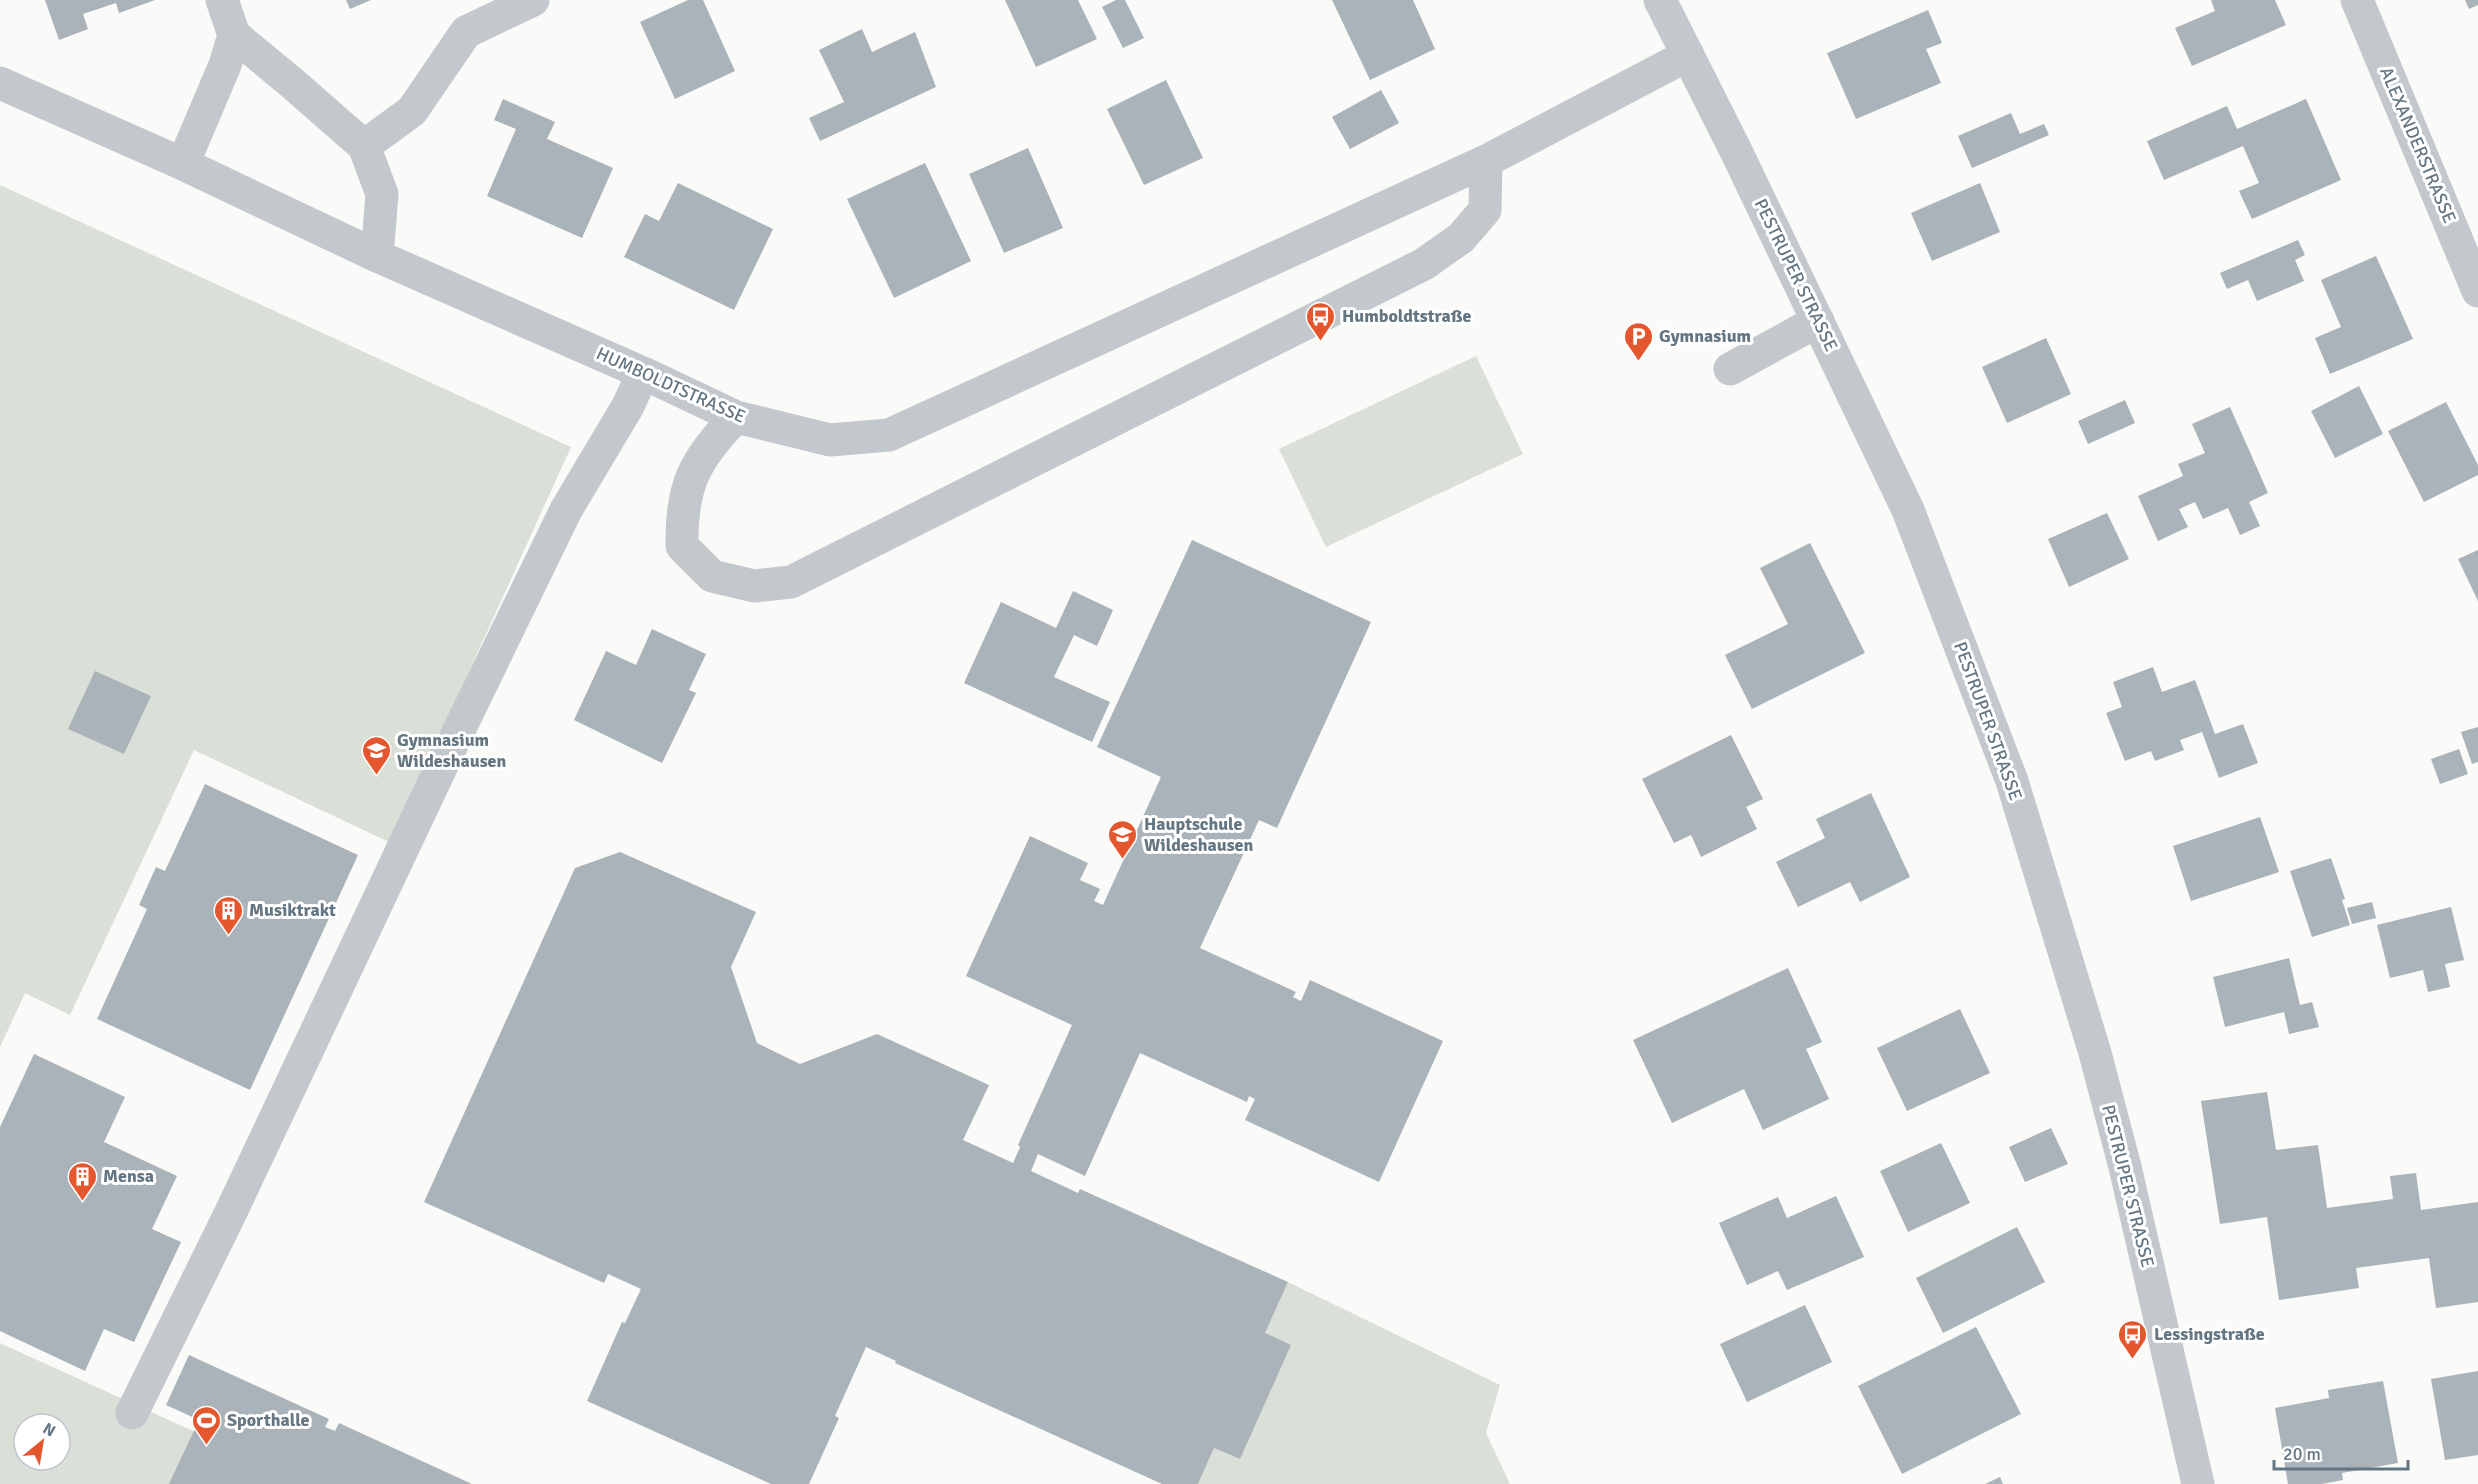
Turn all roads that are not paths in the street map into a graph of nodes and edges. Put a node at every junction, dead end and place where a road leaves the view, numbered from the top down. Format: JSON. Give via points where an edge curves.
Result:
{"nodes":[{"id":1,"x":222,"y":0,"type":"edge"},
{"id":2,"x":533,"y":0,"type":"edge"},
{"id":3,"x":1660,"y":0,"type":"edge"},
{"id":4,"x":2357,"y":0,"type":"edge"},
{"id":5,"x":234,"y":35,"type":"junction"},
{"id":6,"x":1688,"y":55,"type":"junction"},
{"id":7,"x":0,"y":83,"type":"edge"},
{"id":8,"x":364,"y":146,"type":"junction"},
{"id":9,"x":1485,"y":161,"type":"junction"},
{"id":10,"x":183,"y":164,"type":"junction"},
{"id":11,"x":377,"y":256,"type":"junction"},
{"id":12,"x":2478,"y":291,"type":"edge"},
{"id":13,"x":1818,"y":321,"type":"junction"},
{"id":14,"x":1730,"y":369,"type":"dead end"},
{"id":15,"x":643,"y":373,"type":"junction"},
{"id":16,"x":736,"y":417,"type":"junction"},
{"id":17,"x":132,"y":1413,"type":"dead end"},
{"id":18,"x":2198,"y":1484,"type":"edge"}],
"edges":[{"from":1,"to":5,"type":"street"},
{"from":2,"to":8,"type":"street","via":[[466,32],[412,111]]},
{"from":3,"to":6,"type":"street","name":"PESTRUPER STRASSE"},
{"from":4,"to":12,"type":"street","name":"ALEXANDERSTRASSE"},
{"from":5,"to":8,"type":"street"},
{"from":5,"to":10,"type":"street"},
{"from":6,"to":9,"type":"street","name":"HUMBOLDTSTRASSE"},
{"from":6,"to":13,"type":"street","name":"PESTRUPER STRASSE"},
{"from":7,"to":10,"type":"street","name":"HUMBOLDTSTRASSE"},
{"from":8,"to":11,"type":"street","via":[[382,194]]},
{"from":9,"to":16,"type":"street","name":"HUMBOLDTSTRASSE","via":[[889,435],[830,440]]},
{"from":9,"to":16,"type":"street","via":[[1485,210],[1461,238],[1424,264],[791,582],[754,586],[712,576],[682,546],[681,514],[687,485],[714,440]]},
{"from":10,"to":11,"type":"street","name":"HUMBOLDTSTRASSE"},
{"from":11,"to":15,"type":"street","name":"HUMBOLDTSTRASSE"},
{"from":13,"to":14,"type":"street"},
{"from":13,"to":18,"type":"street","name":"PESTRUPER STRASSE","via":[[1908,510],[2012,781],[2095,1053]]},
{"from":15,"to":16,"type":"street","name":"HUMBOLDTSTRASSE"},
{"from":15,"to":17,"type":"street","via":[[561,521]]}]}
